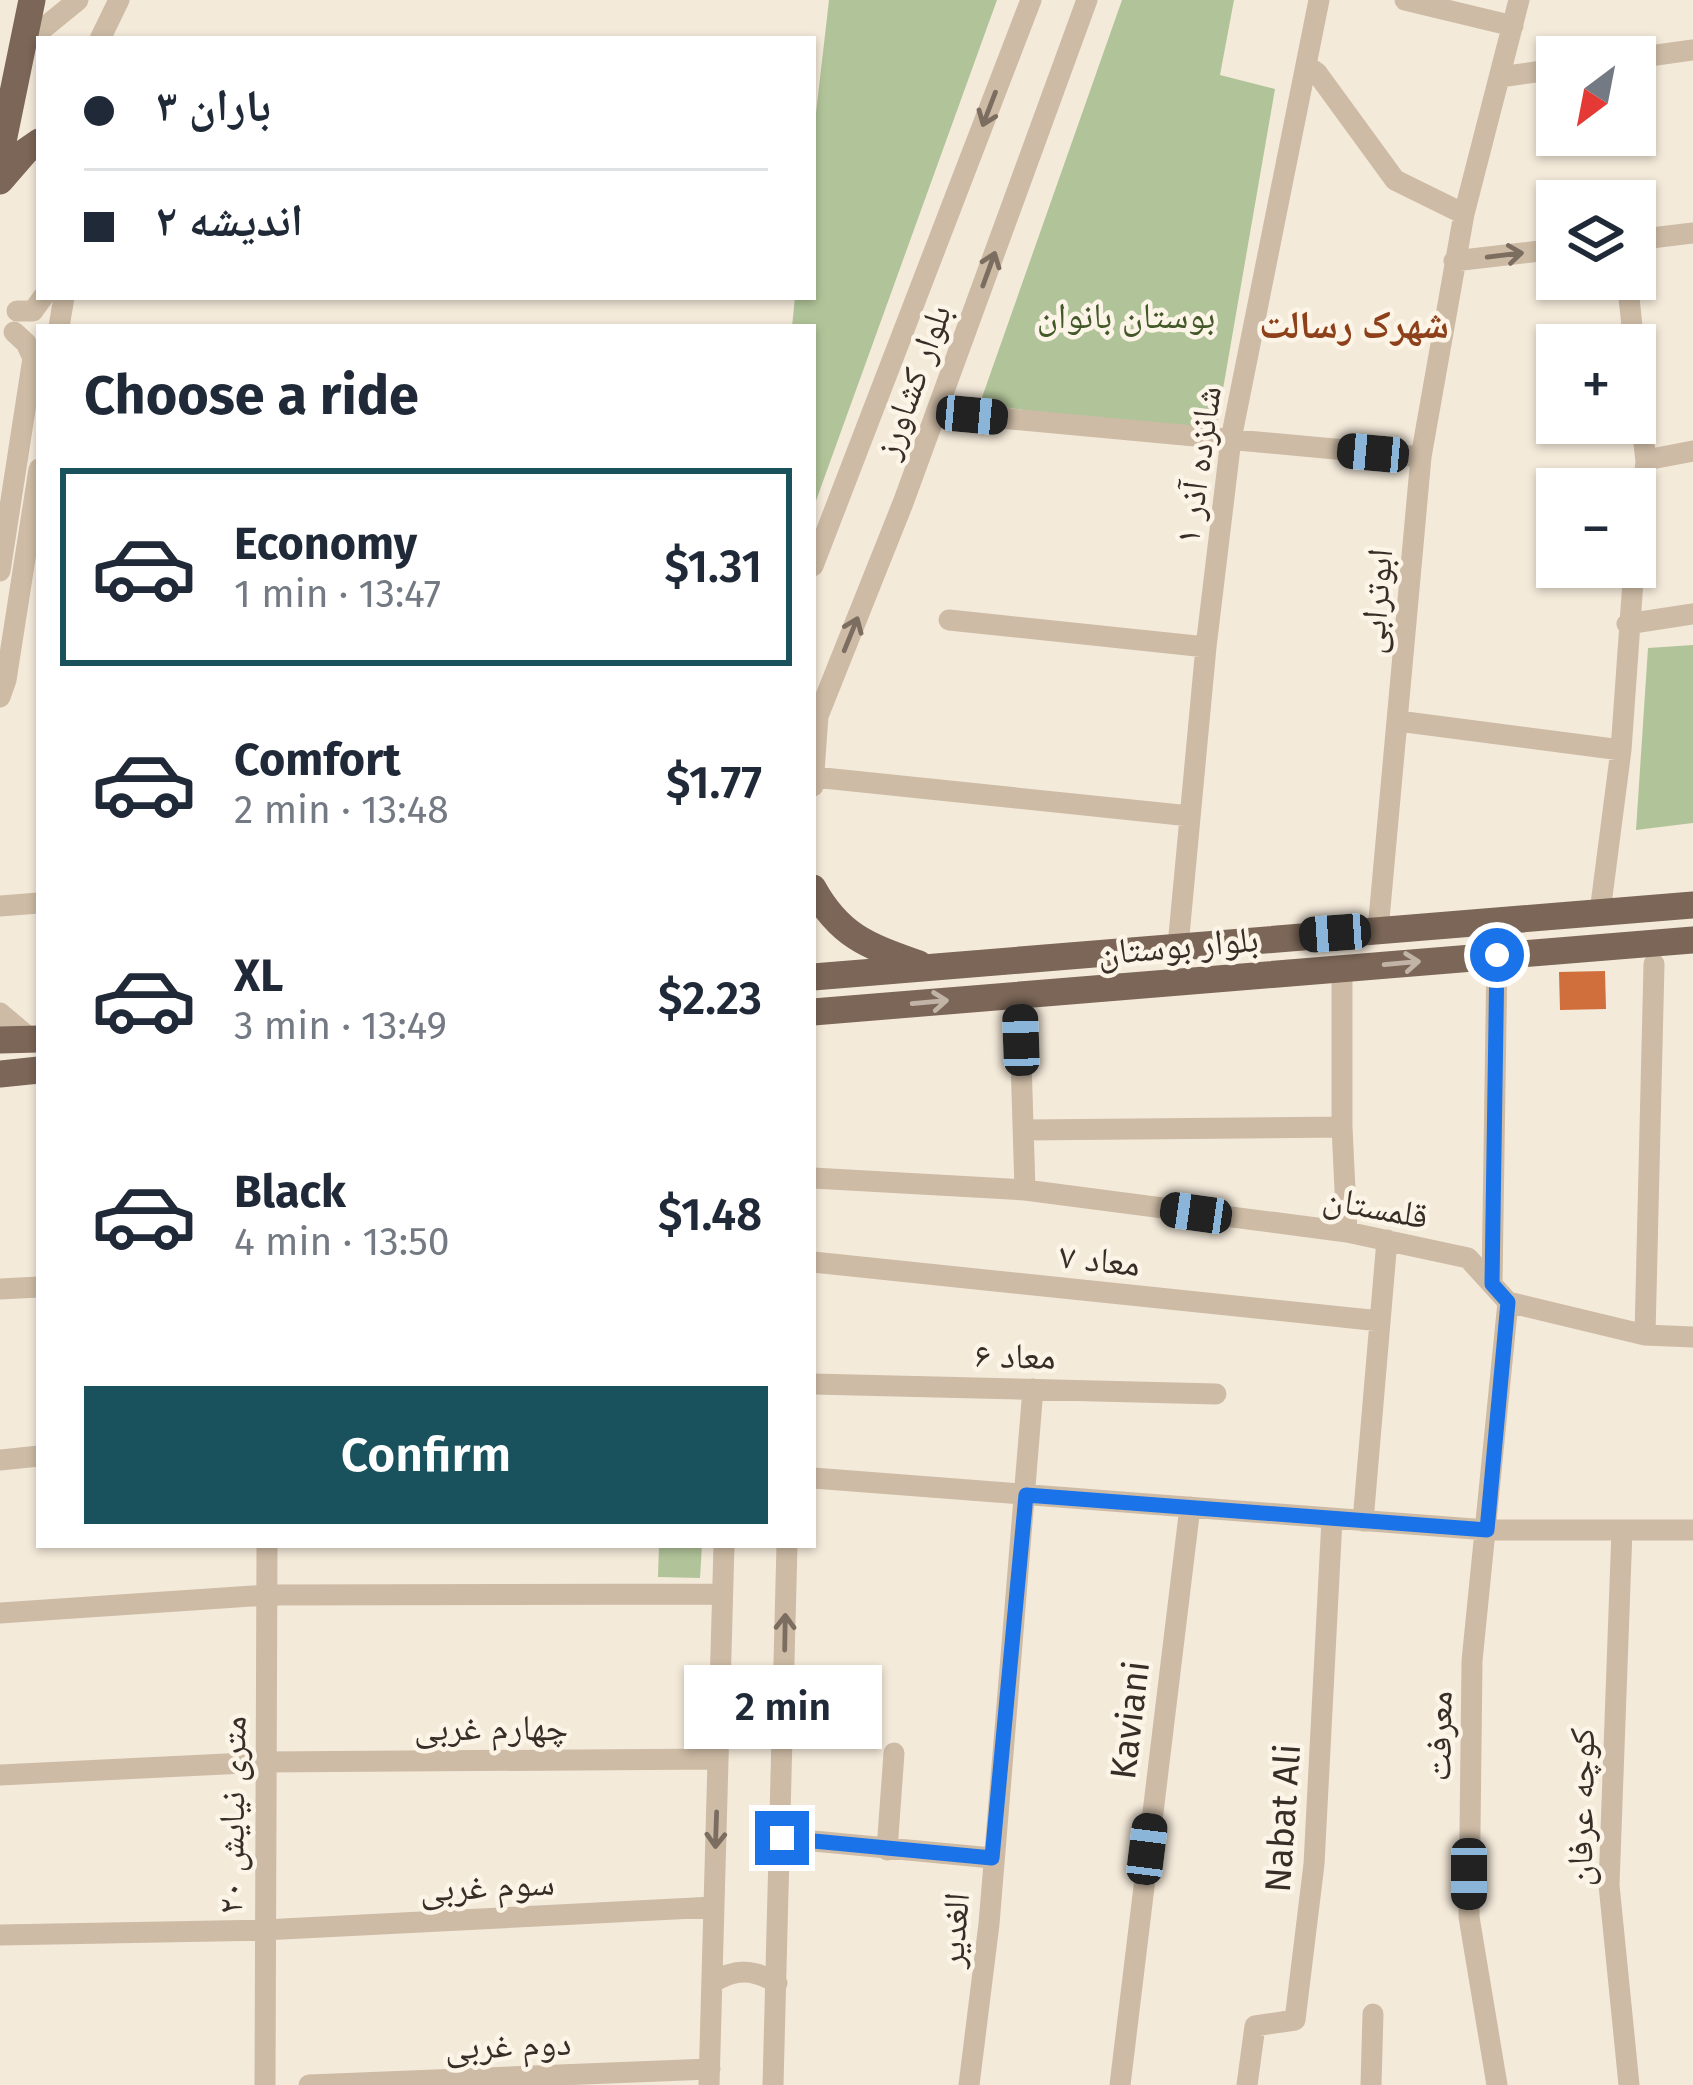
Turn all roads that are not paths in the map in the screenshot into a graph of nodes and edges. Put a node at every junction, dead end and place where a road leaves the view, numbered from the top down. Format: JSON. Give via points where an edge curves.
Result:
{"nodes":[{"id":1,"x":32,"y":0,"type":"edge"},
{"id":2,"x":78,"y":0,"type":"edge"},
{"id":3,"x":119,"y":0,"type":"edge"},
{"id":4,"x":1030,"y":0,"type":"edge"},
{"id":5,"x":1087,"y":0,"type":"edge"},
{"id":6,"x":1318,"y":0,"type":"edge"},
{"id":7,"x":1405,"y":0,"type":"edge"},
{"id":8,"x":1519,"y":0,"type":"edge"},
{"id":9,"x":1513,"y":26,"type":"junction"},
{"id":10,"x":101,"y":36,"type":"edge"},
{"id":11,"x":24,"y":44,"type":"junction"},
{"id":12,"x":1693,"y":50,"type":"edge"},
{"id":13,"x":1656,"y":55,"type":"edge"},
{"id":14,"x":1306,"y":65,"type":"junction"},
{"id":15,"x":1536,"y":72,"type":"edge"},
{"id":16,"x":1499,"y":77,"type":"junction"},
{"id":17,"x":36,"y":145,"type":"edge"},
{"id":18,"x":0,"y":156,"type":"edge"},
{"id":19,"x":0,"y":181,"type":"edge"},
{"id":20,"x":1464,"y":214,"type":"junction"},
{"id":21,"x":1693,"y":233,"type":"edge"},
{"id":22,"x":1656,"y":237,"type":"edge"},
{"id":23,"x":1536,"y":252,"type":"edge"},
{"id":24,"x":1454,"y":262,"type":"junction"},
{"id":25,"x":41,"y":300,"type":"edge"},
{"id":26,"x":16,"y":321,"type":"junction"},
{"id":27,"x":36,"y":326,"type":"edge"},
{"id":28,"x":936,"y":412,"type":"junction"},
{"id":29,"x":1231,"y":440,"type":"junction"},
{"id":30,"x":1644,"y":444,"type":"edge"},
{"id":31,"x":1693,"y":451,"type":"edge"},
{"id":32,"x":1421,"y":457,"type":"junction"},
{"id":33,"x":1646,"y":460,"type":"junction"},
{"id":34,"x":1645,"y":468,"type":"edge"},
{"id":35,"x":36,"y":488,"type":"edge"},
{"id":36,"x":816,"y":558,"type":"edge"},
{"id":37,"x":0,"y":571,"type":"edge"},
{"id":38,"x":1631,"y":588,"type":"edge"},
{"id":39,"x":1693,"y":614,"type":"edge"},
{"id":40,"x":949,"y":620,"type":"dead end"},
{"id":41,"x":1627,"y":624,"type":"junction"},
{"id":42,"x":1206,"y":647,"type":"junction"},
{"id":43,"x":0,"y":697,"type":"edge"},
{"id":44,"x":1397,"y":721,"type":"junction"},
{"id":45,"x":816,"y":746,"type":"edge"},
{"id":46,"x":1621,"y":750,"type":"junction"},
{"id":47,"x":816,"y":777,"type":"edge"},
{"id":48,"x":1190,"y":816,"type":"junction"},
{"id":49,"x":816,"y":894,"type":"edge"},
{"id":50,"x":36,"y":903,"type":"edge"},
{"id":51,"x":1693,"y":905,"type":"edge"},
{"id":52,"x":0,"y":906,"type":"edge"},
{"id":53,"x":1600,"y":912,"type":"junction"},
{"id":54,"x":1378,"y":930,"type":"junction"},
{"id":55,"x":1291,"y":936,"type":"junction"},
{"id":56,"x":1693,"y":940,"type":"edge"},
{"id":57,"x":1178,"y":946,"type":"junction"},
{"id":58,"x":1497,"y":955,"type":"junction"},
{"id":59,"x":1654,"y":964,"type":"dead end"},
{"id":60,"x":928,"y":967,"type":"junction"},
{"id":61,"x":1342,"y":968,"type":"junction"},
{"id":62,"x":1293,"y":971,"type":"junction"},
{"id":63,"x":816,"y":977,"type":"edge"},
{"id":64,"x":1019,"y":994,"type":"junction"},
{"id":65,"x":0,"y":1012,"type":"edge"},
{"id":66,"x":816,"y":1012,"type":"edge"},
{"id":67,"x":10,"y":1052,"type":"edge"},
{"id":68,"x":36,"y":1068,"type":"edge"},
{"id":69,"x":1342,"y":1127,"type":"junction"},
{"id":70,"x":1024,"y":1130,"type":"junction"},
{"id":71,"x":816,"y":1178,"type":"edge"},
{"id":72,"x":1025,"y":1190,"type":"junction"},
{"id":73,"x":1347,"y":1232,"type":"junction"},
{"id":74,"x":1387,"y":1240,"type":"junction"},
{"id":75,"x":816,"y":1262,"type":"edge"},
{"id":76,"x":1492,"y":1284,"type":"junction"},
{"id":77,"x":36,"y":1288,"type":"edge"},
{"id":78,"x":0,"y":1289,"type":"edge"},
{"id":79,"x":1508,"y":1302,"type":"junction"},
{"id":80,"x":1380,"y":1321,"type":"junction"},
{"id":81,"x":1645,"y":1335,"type":"junction"},
{"id":82,"x":1693,"y":1336,"type":"edge"},
{"id":83,"x":816,"y":1384,"type":"edge"},
{"id":84,"x":1033,"y":1389,"type":"junction"},
{"id":85,"x":1216,"y":1394,"type":"dead end"},
{"id":86,"x":36,"y":1456,"type":"edge"},
{"id":87,"x":0,"y":1460,"type":"edge"},
{"id":88,"x":816,"y":1478,"type":"edge"},
{"id":89,"x":1026,"y":1495,"type":"junction"},
{"id":90,"x":1190,"y":1508,"type":"junction"},
{"id":91,"x":1332,"y":1519,"type":"junction"},
{"id":92,"x":1363,"y":1521,"type":"junction"},
{"id":93,"x":1487,"y":1530,"type":"junction"},
{"id":94,"x":1622,"y":1530,"type":"junction"},
{"id":95,"x":1693,"y":1530,"type":"edge"},
{"id":96,"x":267,"y":1548,"type":"edge"},
{"id":97,"x":724,"y":1548,"type":"edge"},
{"id":98,"x":787,"y":1548,"type":"edge"},
{"id":99,"x":722,"y":1594,"type":"junction"},
{"id":100,"x":268,"y":1595,"type":"junction"},
{"id":101,"x":0,"y":1613,"type":"edge"},
{"id":102,"x":894,"y":1753,"type":"dead end"},
{"id":103,"x":718,"y":1759,"type":"junction"},
{"id":104,"x":264,"y":1762,"type":"junction"},
{"id":105,"x":0,"y":1775,"type":"edge"},
{"id":106,"x":782,"y":1838,"type":"junction"},
{"id":107,"x":887,"y":1850,"type":"junction"},
{"id":108,"x":992,"y":1858,"type":"junction"},
{"id":109,"x":714,"y":1907,"type":"junction"},
{"id":110,"x":263,"y":1930,"type":"junction"},
{"id":111,"x":0,"y":1935,"type":"edge"},
{"id":112,"x":712,"y":1983,"type":"junction"},
{"id":113,"x":777,"y":1983,"type":"junction"},
{"id":114,"x":1373,"y":2014,"type":"dead end"},
{"id":115,"x":710,"y":2077,"type":"edge"},
{"id":116,"x":266,"y":2085,"type":"edge"},
{"id":117,"x":309,"y":2085,"type":"edge"},
{"id":118,"x":772,"y":2085,"type":"edge"},
{"id":119,"x":969,"y":2085,"type":"edge"},
{"id":120,"x":1120,"y":2085,"type":"edge"},
{"id":121,"x":1247,"y":2085,"type":"edge"},
{"id":122,"x":1371,"y":2085,"type":"edge"},
{"id":123,"x":1497,"y":2085,"type":"edge"},
{"id":124,"x":1629,"y":2085,"type":"edge"}],
"edges":[{"from":1,"to":11,"type":"main road"},
{"from":2,"to":11,"type":"street"},
{"from":3,"to":10,"type":"street"},
{"from":4,"to":36,"type":"street","name":"بلوار کشاورز","one_way":true},
{"from":28,"to":5,"type":"street","name":"بلوار کشاورز","one_way":true},
{"from":6,"to":14,"type":"street","name":"شانزده آذر ۱"},
{"from":7,"to":9,"type":"street"},
{"from":8,"to":9,"type":"street","name":"ابوترابی"},
{"from":9,"to":16,"type":"street","name":"ابوترابی"},
{"from":11,"to":18,"type":"main road"},
{"from":12,"to":13,"type":"street"},
{"from":14,"to":20,"type":"street","via":[[1395,179]]},
{"from":14,"to":29,"type":"street","name":"شانزده آذر ۱"},
{"from":15,"to":16,"type":"street"},
{"from":16,"to":20,"type":"street","name":"ابوترابی"},
{"from":17,"to":19,"type":"main road"},
{"from":20,"to":24,"type":"street","name":"ابوترابی"},
{"from":21,"to":22,"type":"street"},
{"from":24,"to":23,"type":"street","one_way":true},
{"from":24,"to":32,"type":"street","name":"ابوترابی"},
{"from":25,"to":26,"type":"street"},
{"from":26,"to":27,"type":"street"},
{"from":26,"to":37,"type":"street","via":[[33,358]]},
{"from":28,"to":29,"type":"street"},
{"from":45,"to":28,"type":"street","name":"بلوار کشاورز","one_way":true,"via":[[818,716]]},
{"from":29,"to":32,"type":"street"},
{"from":29,"to":42,"type":"street","name":"شانزده آذر ۱"},
{"from":30,"to":33,"type":"street"},
{"from":31,"to":33,"type":"street"},
{"from":32,"to":44,"type":"street","name":"ابوترابی"},
{"from":33,"to":34,"type":"street"},
{"from":35,"to":43,"type":"street"},
{"from":38,"to":41,"type":"street"},
{"from":39,"to":41,"type":"street"},
{"from":40,"to":42,"type":"street"},
{"from":41,"to":46,"type":"street"},
{"from":42,"to":48,"type":"street","name":"شانزده آذر ۱"},
{"from":44,"to":46,"type":"street"},
{"from":44,"to":54,"type":"street","name":"ابوترابی"},
{"from":46,"to":53,"type":"street"},
{"from":47,"to":48,"type":"street"},
{"from":48,"to":57,"type":"street","name":"شانزده آذر ۱"},
{"from":49,"to":60,"type":"main road","via":[[827,915],[861,943]]},
{"from":50,"to":52,"type":"street"},
{"from":51,"to":53,"type":"main road","name":"بلوار بوستان"},
{"from":53,"to":54,"type":"main road","name":"بلوار بوستان"},
{"from":54,"to":55,"type":"main road","name":"بلوار بوستان"},
{"from":55,"to":57,"type":"main road","name":"بلوار بوستان"},
{"from":55,"to":62,"type":"main road"},
{"from":56,"to":58,"type":"main road","name":"بلوار بوستان"},
{"from":57,"to":60,"type":"main road","name":"بلوار بوستان"},
{"from":61,"to":58,"type":"main road","name":"بلوار بوستان","one_way":true},
{"from":58,"to":76,"type":"street"},
{"from":59,"to":81,"type":"street"},
{"from":60,"to":63,"type":"main road","name":"بلوار بوستان"},
{"from":61,"to":62,"type":"main road","name":"بلوار بوستان"},
{"from":61,"to":69,"type":"street"},
{"from":62,"to":64,"type":"main road","name":"بلوار بوستان"},
{"from":66,"to":64,"type":"main road","name":"بلوار بوستان","one_way":true},
{"from":64,"to":70,"type":"street"},
{"from":65,"to":67,"type":"street"},
{"from":67,"to":68,"type":"main road"},
{"from":69,"to":70,"type":"street"},
{"from":69,"to":73,"type":"street"},
{"from":70,"to":72,"type":"street"},
{"from":71,"to":72,"type":"street","name":"قلمستان"},
{"from":72,"to":73,"type":"street","name":"قلمستان"},
{"from":73,"to":74,"type":"street","name":"قلمستان"},
{"from":74,"to":76,"type":"street","name":"قلمستان","via":[[1468,1258]]},
{"from":74,"to":80,"type":"street"},
{"from":75,"to":80,"type":"street","name":"معاد ۷"},
{"from":76,"to":79,"type":"street","name":"قلمستان"},
{"from":77,"to":78,"type":"street"},
{"from":79,"to":81,"type":"street"},
{"from":79,"to":93,"type":"street","name":"معرفت"},
{"from":80,"to":92,"type":"street"},
{"from":81,"to":82,"type":"street"},
{"from":83,"to":84,"type":"street","name":"معاد ۶"},
{"from":84,"to":85,"type":"street","name":"معاد ۶"},
{"from":84,"to":89,"type":"street","name":"الغدیر"},
{"from":86,"to":87,"type":"street"},
{"from":88,"to":89,"type":"street"},
{"from":89,"to":90,"type":"street"},
{"from":89,"to":108,"type":"street","name":"الغدیر"},
{"from":90,"to":91,"type":"street"},
{"from":90,"to":120,"type":"street","name":"Kaviani"},
{"from":91,"to":92,"type":"street"},
{"from":91,"to":121,"type":"street","name":"Nabat Ali","via":[[1314,1864],[1295,2020],[1255,2026]]},
{"from":92,"to":93,"type":"street"},
{"from":93,"to":94,"type":"street"},
{"from":93,"to":123,"type":"street","name":"معرفت","via":[[1472,1661],[1469,1917]]},
{"from":94,"to":95,"type":"street"},
{"from":94,"to":124,"type":"street","name":"کوچه عرفان","via":[[1609,1885]]},
{"from":96,"to":100,"type":"street","name":"۲۰ متری نیایش"},
{"from":97,"to":99,"type":"street"},
{"from":106,"to":98,"type":"street","one_way":true},
{"from":99,"to":100,"type":"street"},
{"from":99,"to":103,"type":"street"},
{"from":100,"to":101,"type":"street"},
{"from":100,"to":104,"type":"street","name":"۲۰ متری نیایش"},
{"from":102,"to":107,"type":"street"},
{"from":103,"to":104,"type":"street","name":"چهارم غربی"},
{"from":103,"to":109,"type":"street","one_way":true},
{"from":104,"to":105,"type":"street","name":"چهارم غربی"},
{"from":104,"to":110,"type":"street","name":"۲۰ متری نیایش"},
{"from":106,"to":107,"type":"street"},
{"from":106,"to":113,"type":"street"},
{"from":107,"to":108,"type":"street"},
{"from":108,"to":119,"type":"street","name":"الغدیر"},
{"from":109,"to":110,"type":"street","name":"سوم غربی"},
{"from":109,"to":112,"type":"street"},
{"from":110,"to":111,"type":"street","name":"سوم غربی"},
{"from":110,"to":116,"type":"street","name":"۲۰ متری نیایش"},
{"from":112,"to":113,"type":"street","via":[[744,1970]]},
{"from":112,"to":115,"type":"street"},
{"from":113,"to":118,"type":"street"},
{"from":114,"to":122,"type":"street"},
{"from":115,"to":117,"type":"street","name":"دوم غربی"}]}
